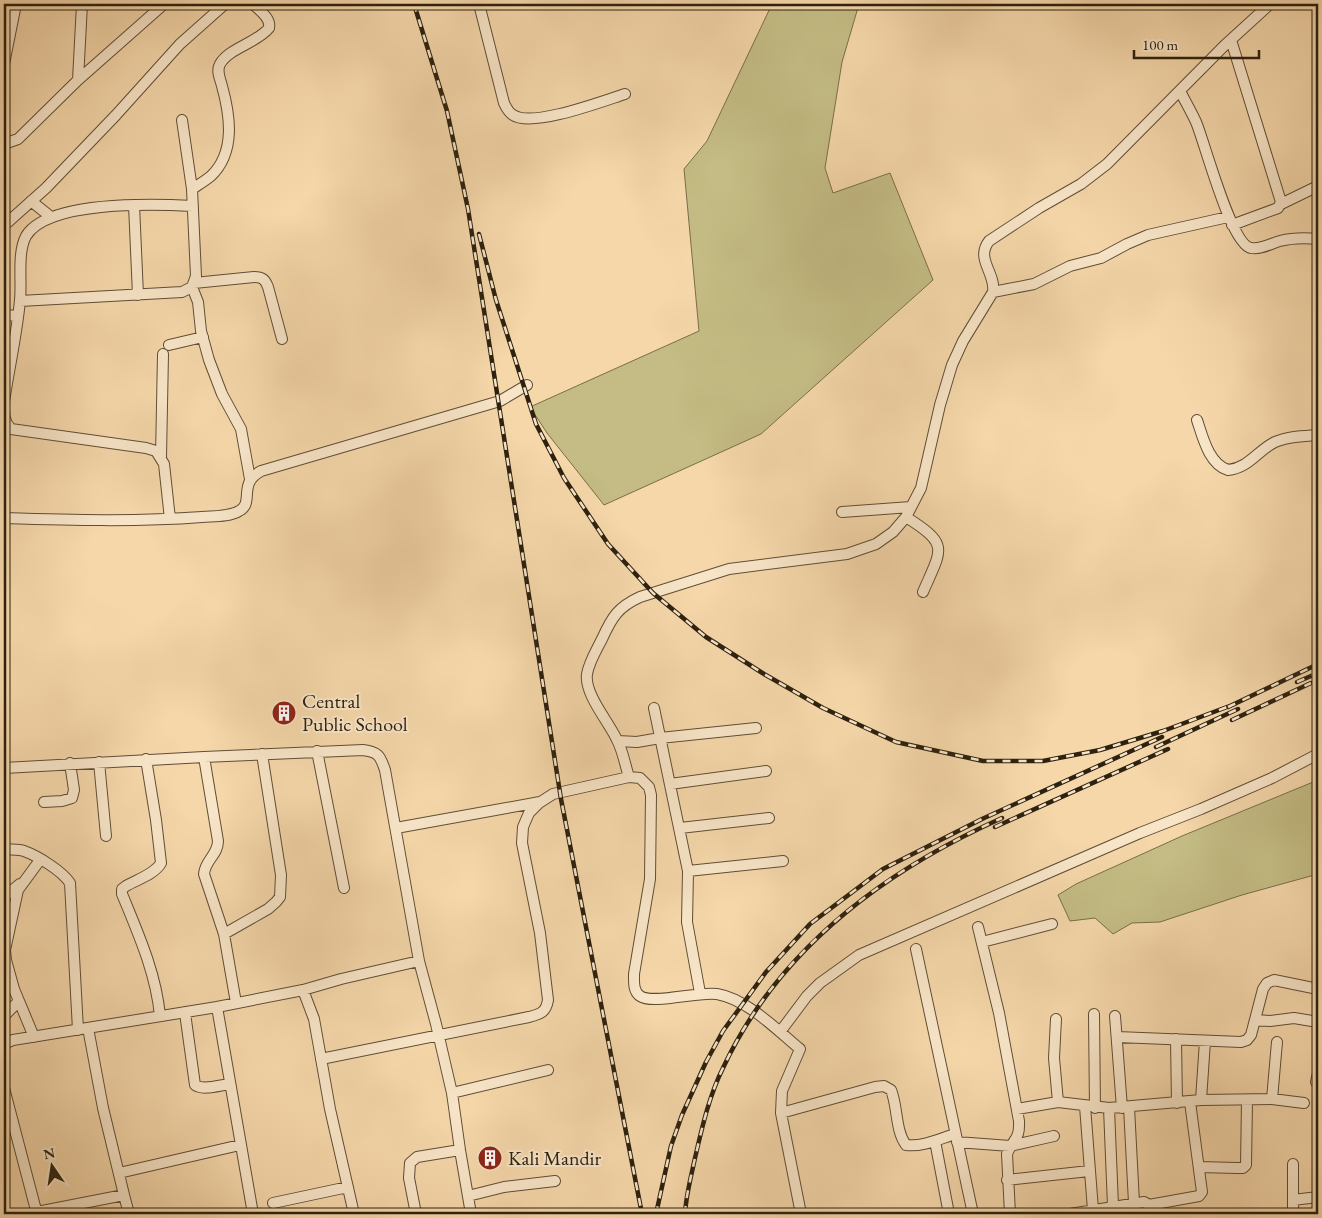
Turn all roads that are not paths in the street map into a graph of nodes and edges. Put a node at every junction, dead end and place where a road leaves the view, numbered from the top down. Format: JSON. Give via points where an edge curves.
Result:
{"nodes":[{"id":1,"x":16,"y":4,"type":"edge"},
{"id":2,"x":82,"y":4,"type":"edge"},
{"id":3,"x":164,"y":4,"type":"edge"},
{"id":4,"x":225,"y":4,"type":"edge"},
{"id":5,"x":254,"y":4,"type":"edge"},
{"id":6,"x":479,"y":4,"type":"edge"},
{"id":7,"x":1270,"y":4,"type":"edge"},
{"id":8,"x":7,"y":26,"type":"edge"},
{"id":9,"x":1231,"y":40,"type":"junction"},
{"id":10,"x":4,"y":64,"type":"edge"},
{"id":11,"x":78,"y":80,"type":"junction"},
{"id":12,"x":1180,"y":91,"type":"junction"},
{"id":13,"x":625,"y":94,"type":"dead end"},
{"id":14,"x":182,"y":120,"type":"dead end"},
{"id":15,"x":4,"y":144,"type":"edge"},
{"id":16,"x":1318,"y":186,"type":"edge"},
{"id":17,"x":192,"y":189,"type":"junction"},
{"id":18,"x":31,"y":201,"type":"junction"},
{"id":19,"x":1281,"y":204,"type":"junction"},
{"id":20,"x":134,"y":205,"type":"junction"},
{"id":21,"x":193,"y":206,"type":"junction"},
{"id":22,"x":50,"y":217,"type":"junction"},
{"id":23,"x":1230,"y":221,"type":"junction"},
{"id":24,"x":4,"y":223,"type":"edge"},
{"id":25,"x":1318,"y":239,"type":"edge"},
{"id":26,"x":193,"y":285,"type":"junction"},
{"id":27,"x":994,"y":292,"type":"junction"},
{"id":28,"x":138,"y":295,"type":"junction"},
{"id":29,"x":20,"y":301,"type":"junction"},
{"id":30,"x":4,"y":315,"type":"edge"},
{"id":31,"x":18,"y":316,"type":"junction"},
{"id":32,"x":203,"y":338,"type":"junction"},
{"id":33,"x":282,"y":339,"type":"dead end"},
{"id":34,"x":527,"y":385,"type":"dead end"},
{"id":35,"x":1197,"y":420,"type":"dead end"},
{"id":36,"x":7,"y":428,"type":"edge"},
{"id":37,"x":1318,"y":435,"type":"edge"},
{"id":38,"x":161,"y":457,"type":"junction"},
{"id":39,"x":250,"y":478,"type":"junction"},
{"id":40,"x":842,"y":512,"type":"dead end"},
{"id":41,"x":909,"y":512,"type":"junction"},
{"id":42,"x":4,"y":518,"type":"edge"},
{"id":43,"x":170,"y":519,"type":"junction"},
{"id":44,"x":923,"y":592,"type":"dead end"},
{"id":45,"x":654,"y":708,"type":"dead end"},
{"id":46,"x":756,"y":728,"type":"dead end"},
{"id":47,"x":660,"y":738,"type":"junction"},
{"id":48,"x":618,"y":741,"type":"junction"},
{"id":49,"x":317,"y":752,"type":"junction"},
{"id":50,"x":262,"y":754,"type":"junction"},
{"id":51,"x":1318,"y":754,"type":"edge"},
{"id":52,"x":204,"y":757,"type":"junction"},
{"id":53,"x":146,"y":759,"type":"junction"},
{"id":54,"x":99,"y":762,"type":"junction"},
{"id":55,"x":70,"y":763,"type":"junction"},
{"id":56,"x":4,"y":768,"type":"edge"},
{"id":57,"x":766,"y":771,"type":"dead end"},
{"id":58,"x":629,"y":777,"type":"junction"},
{"id":59,"x":670,"y":784,"type":"junction"},
{"id":60,"x":542,"y":801,"type":"junction"},
{"id":61,"x":44,"y":802,"type":"dead end"},
{"id":62,"x":769,"y":818,"type":"dead end"},
{"id":63,"x":396,"y":828,"type":"junction"},
{"id":64,"x":680,"y":828,"type":"junction"},
{"id":65,"x":106,"y":836,"type":"dead end"},
{"id":66,"x":4,"y":849,"type":"edge"},
{"id":67,"x":40,"y":860,"type":"junction"},
{"id":68,"x":783,"y":861,"type":"dead end"},
{"id":69,"x":688,"y":871,"type":"junction"},
{"id":70,"x":21,"y":884,"type":"junction"},
{"id":71,"x":344,"y":888,"type":"dead end"},
{"id":72,"x":4,"y":897,"type":"edge"},
{"id":73,"x":1052,"y":924,"type":"dead end"},
{"id":74,"x":978,"y":927,"type":"dead end"},
{"id":75,"x":224,"y":934,"type":"junction"},
{"id":76,"x":982,"y":942,"type":"junction"},
{"id":77,"x":916,"y":949,"type":"dead end"},
{"id":78,"x":419,"y":961,"type":"junction"},
{"id":79,"x":1318,"y":989,"type":"edge"},
{"id":80,"x":303,"y":990,"type":"junction"},
{"id":81,"x":700,"y":993,"type":"junction"},
{"id":82,"x":19,"y":1001,"type":"junction"},
{"id":83,"x":236,"y":1003,"type":"junction"},
{"id":84,"x":216,"y":1007,"type":"junction"},
{"id":85,"x":185,"y":1013,"type":"junction"},
{"id":86,"x":1094,"y":1014,"type":"dead end"},
{"id":87,"x":4,"y":1016,"type":"edge"},
{"id":88,"x":160,"y":1016,"type":"junction"},
{"id":89,"x":1115,"y":1016,"type":"dead end"},
{"id":90,"x":1056,"y":1019,"type":"dead end"},
{"id":91,"x":1255,"y":1020,"type":"junction"},
{"id":92,"x":1318,"y":1022,"type":"edge"},
{"id":93,"x":80,"y":1025,"type":"junction"},
{"id":94,"x":31,"y":1030,"type":"junction"},
{"id":95,"x":780,"y":1032,"type":"junction"},
{"id":96,"x":439,"y":1035,"type":"junction"},
{"id":97,"x":1117,"y":1037,"type":"junction"},
{"id":98,"x":1176,"y":1039,"type":"junction"},
{"id":99,"x":1205,"y":1041,"type":"junction"},
{"id":100,"x":1277,"y":1042,"type":"dead end"},
{"id":101,"x":4,"y":1044,"type":"edge"},
{"id":102,"x":321,"y":1059,"type":"junction"},
{"id":103,"x":548,"y":1070,"type":"dead end"},
{"id":104,"x":230,"y":1084,"type":"junction"},
{"id":105,"x":4,"y":1088,"type":"edge"},
{"id":106,"x":452,"y":1092,"type":"junction"},
{"id":107,"x":1272,"y":1099,"type":"junction"},
{"id":108,"x":1201,"y":1100,"type":"junction"},
{"id":109,"x":1247,"y":1100,"type":"junction"},
{"id":110,"x":1058,"y":1102,"type":"junction"},
{"id":111,"x":1190,"y":1102,"type":"junction"},
{"id":112,"x":1177,"y":1103,"type":"junction"},
{"id":113,"x":1304,"y":1103,"type":"dead end"},
{"id":114,"x":1090,"y":1107,"type":"junction"},
{"id":115,"x":1109,"y":1108,"type":"junction"},
{"id":116,"x":1126,"y":1108,"type":"junction"},
{"id":117,"x":1017,"y":1110,"type":"junction"},
{"id":118,"x":781,"y":1113,"type":"junction"},
{"id":119,"x":1054,"y":1136,"type":"dead end"},
{"id":120,"x":956,"y":1138,"type":"junction"},
{"id":121,"x":934,"y":1141,"type":"junction"},
{"id":122,"x":240,"y":1145,"type":"junction"},
{"id":123,"x":1010,"y":1146,"type":"junction"},
{"id":124,"x":460,"y":1150,"type":"junction"},
{"id":125,"x":1293,"y":1164,"type":"dead end"},
{"id":126,"x":1199,"y":1167,"type":"junction"},
{"id":127,"x":1089,"y":1171,"type":"junction"},
{"id":128,"x":119,"y":1173,"type":"junction"},
{"id":129,"x":1007,"y":1180,"type":"junction"},
{"id":130,"x":555,"y":1181,"type":"dead end"},
{"id":131,"x":348,"y":1186,"type":"junction"},
{"id":132,"x":124,"y":1195,"type":"junction"},
{"id":133,"x":468,"y":1196,"type":"junction"},
{"id":134,"x":1318,"y":1197,"type":"edge"},
{"id":135,"x":1293,"y":1200,"type":"junction"},
{"id":136,"x":272,"y":1203,"type":"dead end"},
{"id":137,"x":1134,"y":1203,"type":"junction"},
{"id":138,"x":1113,"y":1206,"type":"junction"},
{"id":139,"x":1151,"y":1210,"type":"edge"},
{"id":140,"x":1087,"y":1212,"type":"edge"},
{"id":141,"x":37,"y":1213,"type":"edge"},
{"id":142,"x":129,"y":1214,"type":"edge"},
{"id":143,"x":253,"y":1214,"type":"edge"},
{"id":144,"x":354,"y":1214,"type":"edge"},
{"id":145,"x":416,"y":1214,"type":"edge"},
{"id":146,"x":471,"y":1214,"type":"edge"},
{"id":147,"x":801,"y":1214,"type":"edge"},
{"id":148,"x":950,"y":1214,"type":"edge"},
{"id":149,"x":973,"y":1214,"type":"edge"},
{"id":150,"x":1010,"y":1214,"type":"edge"},
{"id":151,"x":1070,"y":1214,"type":"edge"},
{"id":152,"x":1293,"y":1214,"type":"edge"}],
"edges":[{"from":1,"to":8,"type":"street"},
{"from":2,"to":11,"type":"street"},
{"from":3,"to":11,"type":"street"},
{"from":4,"to":18,"type":"street","via":[[180,44]]},
{"from":5,"to":17,"type":"street","via":[[268,19],[269,28],[219,64],[229,127],[226,154],[211,176]]},
{"from":6,"to":13,"type":"street","via":[[504,103],[513,115],[533,119],[556,115]]},
{"from":7,"to":9,"type":"street"},
{"from":8,"to":10,"type":"street"},
{"from":9,"to":12,"type":"street"},
{"from":9,"to":19,"type":"street"},
{"from":11,"to":15,"type":"street","via":[[18,139]]},
{"from":12,"to":23,"type":"street","via":[[1195,121]]},
{"from":12,"to":27,"type":"street","via":[[1107,164],[1081,184],[989,240],[983,255],[994,282]]},
{"from":14,"to":17,"type":"street"},
{"from":16,"to":19,"type":"street"},
{"from":17,"to":21,"type":"street"},
{"from":18,"to":22,"type":"street"},
{"from":18,"to":24,"type":"street"},
{"from":19,"to":23,"type":"street","via":[[1278,208]]},
{"from":20,"to":21,"type":"street"},
{"from":20,"to":22,"type":"street","via":[[82,209]]},
{"from":20,"to":28,"type":"street"},
{"from":21,"to":26,"type":"street","via":[[196,276]]},
{"from":22,"to":29,"type":"street","via":[[33,228],[23,242]]},
{"from":23,"to":25,"type":"street","via":[[1240,241],[1251,249],[1282,240]]},
{"from":23,"to":27,"type":"street","via":[[1148,235],[1101,258],[1070,266],[1034,284]]},
{"from":26,"to":28,"type":"street","via":[[182,292]]},
{"from":26,"to":32,"type":"street"},
{"from":26,"to":33,"type":"street","via":[[254,277],[264,279]]},
{"from":27,"to":41,"type":"street","via":[[952,365],[921,488]]},
{"from":28,"to":29,"type":"street"},
{"from":29,"to":31,"type":"street"},
{"from":30,"to":31,"type":"street"},
{"from":31,"to":36,"type":"street","via":[[4,402]]},
{"from":32,"to":38,"type":"street","via":[[166,350]]},
{"from":32,"to":39,"type":"street","via":[[216,379],[241,429]]},
{"from":34,"to":39,"type":"street","via":[[500,401],[261,471]]},
{"from":35,"to":37,"type":"street","via":[[1217,464],[1228,470],[1242,467],[1276,442]]},
{"from":36,"to":38,"type":"street","via":[[146,448],[156,451]]},
{"from":38,"to":43,"type":"street"},
{"from":39,"to":43,"type":"street","via":[[247,504],[238,512]]},
{"from":40,"to":41,"type":"street"},
{"from":41,"to":44,"type":"street","via":[[938,545],[939,554]]},
{"from":41,"to":48,"type":"street","via":[[893,532],[876,544],[847,554],[729,569],[640,597],[620,609],[611,620],[586,675],[590,694]]},
{"from":42,"to":43,"type":"street"},
{"from":45,"to":47,"type":"street"},
{"from":46,"to":47,"type":"street"},
{"from":47,"to":48,"type":"street"},
{"from":47,"to":59,"type":"street"},
{"from":48,"to":58,"type":"street"},
{"from":49,"to":50,"type":"street"},
{"from":49,"to":63,"type":"street","via":[[363,750],[378,754],[385,770]]},
{"from":49,"to":71,"type":"street"},
{"from":50,"to":52,"type":"street"},
{"from":50,"to":75,"type":"street","via":[[282,876],[280,897],[268,909]]},
{"from":51,"to":95,"type":"street","via":[[1219,802],[859,955],[820,983]]},
{"from":52,"to":53,"type":"street"},
{"from":52,"to":75,"type":"street","via":[[218,845],[206,864],[204,874]]},
{"from":53,"to":54,"type":"street"},
{"from":53,"to":88,"type":"street","via":[[160,863],[158,868],[122,889],[122,894],[139,933],[158,997]]},
{"from":54,"to":55,"type":"street"},
{"from":54,"to":65,"type":"street"},
{"from":55,"to":56,"type":"street"},
{"from":55,"to":61,"type":"street","via":[[72,798]]},
{"from":57,"to":59,"type":"street"},
{"from":58,"to":60,"type":"street","via":[[560,792]]},
{"from":58,"to":81,"type":"street","via":[[640,778],[649,787],[651,809],[650,879],[634,974],[635,989],[646,999],[656,1000]]},
{"from":59,"to":64,"type":"street"},
{"from":60,"to":63,"type":"street"},
{"from":60,"to":96,"type":"street","via":[[529,813],[523,827],[522,843],[540,933],[547,1007],[534,1016]]},
{"from":62,"to":64,"type":"street"},
{"from":63,"to":78,"type":"street"},
{"from":64,"to":69,"type":"street"},
{"from":66,"to":67,"type":"street","via":[[22,850]]},
{"from":67,"to":70,"type":"street"},
{"from":67,"to":93,"type":"street","via":[[70,883]]},
{"from":68,"to":69,"type":"street"},
{"from":69,"to":81,"type":"street","via":[[687,922]]},
{"from":70,"to":72,"type":"street"},
{"from":70,"to":82,"type":"street","via":[[14,902],[5,950],[10,978]]},
{"from":73,"to":76,"type":"street"},
{"from":74,"to":76,"type":"street"},
{"from":75,"to":83,"type":"street"},
{"from":76,"to":117,"type":"street"},
{"from":77,"to":120,"type":"street"},
{"from":78,"to":80,"type":"street"},
{"from":78,"to":96,"type":"street"},
{"from":79,"to":91,"type":"street","via":[[1274,980],[1267,983]]},
{"from":80,"to":83,"type":"street"},
{"from":80,"to":102,"type":"street","via":[[314,1019]]},
{"from":81,"to":95,"type":"street","via":[[718,994],[742,1003]]},
{"from":82,"to":87,"type":"street"},
{"from":82,"to":94,"type":"street"},
{"from":83,"to":84,"type":"street"},
{"from":84,"to":85,"type":"street"},
{"from":84,"to":104,"type":"street"},
{"from":85,"to":88,"type":"street"},
{"from":85,"to":104,"type":"street","via":[[195,1084],[198,1087]]},
{"from":86,"to":114,"type":"street"},
{"from":88,"to":93,"type":"street"},
{"from":89,"to":97,"type":"street"},
{"from":90,"to":110,"type":"street","via":[[1054,1058]]},
{"from":91,"to":92,"type":"street","via":[[1294,1018]]},
{"from":91,"to":99,"type":"street","via":[[1247,1040]]},
{"from":93,"to":94,"type":"street"},
{"from":93,"to":128,"type":"street"},
{"from":94,"to":101,"type":"street"},
{"from":95,"to":118,"type":"street","via":[[800,1049],[782,1091]]},
{"from":96,"to":102,"type":"street"},
{"from":96,"to":106,"type":"street"},
{"from":97,"to":98,"type":"street"},
{"from":97,"to":116,"type":"street"},
{"from":98,"to":99,"type":"street"},
{"from":98,"to":112,"type":"street"},
{"from":99,"to":108,"type":"street"},
{"from":100,"to":107,"type":"street"},
{"from":102,"to":131,"type":"street"},
{"from":103,"to":106,"type":"street"},
{"from":104,"to":122,"type":"street"},
{"from":105,"to":141,"type":"street"},
{"from":106,"to":124,"type":"street"},
{"from":107,"to":109,"type":"street"},
{"from":107,"to":113,"type":"street"},
{"from":108,"to":109,"type":"street"},
{"from":108,"to":111,"type":"street"},
{"from":109,"to":126,"type":"street","via":[[1246,1165],[1243,1168]]},
{"from":110,"to":114,"type":"street"},
{"from":110,"to":117,"type":"street"},
{"from":111,"to":112,"type":"street"},
{"from":111,"to":126,"type":"street"},
{"from":112,"to":116,"type":"street"},
{"from":114,"to":115,"type":"street"},
{"from":114,"to":127,"type":"street"},
{"from":115,"to":116,"type":"street"},
{"from":115,"to":138,"type":"street"},
{"from":116,"to":137,"type":"street"},
{"from":117,"to":123,"type":"street","via":[[1018,1136]]},
{"from":118,"to":121,"type":"street","via":[[884,1086],[895,1098],[902,1139],[906,1145]]},
{"from":118,"to":147,"type":"street"},
{"from":119,"to":123,"type":"street"},
{"from":120,"to":121,"type":"street"},
{"from":120,"to":123,"type":"street"},
{"from":120,"to":149,"type":"street"},
{"from":121,"to":148,"type":"street"},
{"from":122,"to":128,"type":"street"},
{"from":122,"to":143,"type":"street"},
{"from":123,"to":129,"type":"street","via":[[1006,1154]]},
{"from":124,"to":133,"type":"street"},
{"from":124,"to":145,"type":"street","via":[[417,1158],[410,1163],[409,1178]]},
{"from":125,"to":135,"type":"street"},
{"from":126,"to":139,"type":"street","via":[[1202,1192],[1199,1196]]},
{"from":127,"to":129,"type":"street"},
{"from":127,"to":140,"type":"street"},
{"from":128,"to":132,"type":"street"},
{"from":129,"to":150,"type":"street"},
{"from":130,"to":133,"type":"street","via":[[504,1187]]},
{"from":131,"to":136,"type":"street"},
{"from":131,"to":144,"type":"street"},
{"from":132,"to":141,"type":"street"},
{"from":132,"to":142,"type":"street"},
{"from":133,"to":146,"type":"street"},
{"from":134,"to":135,"type":"street"},
{"from":135,"to":152,"type":"street"},
{"from":137,"to":138,"type":"street"},
{"from":137,"to":139,"type":"street","via":[[1144,1202]]},
{"from":138,"to":140,"type":"street"},
{"from":140,"to":151,"type":"street"}]}
